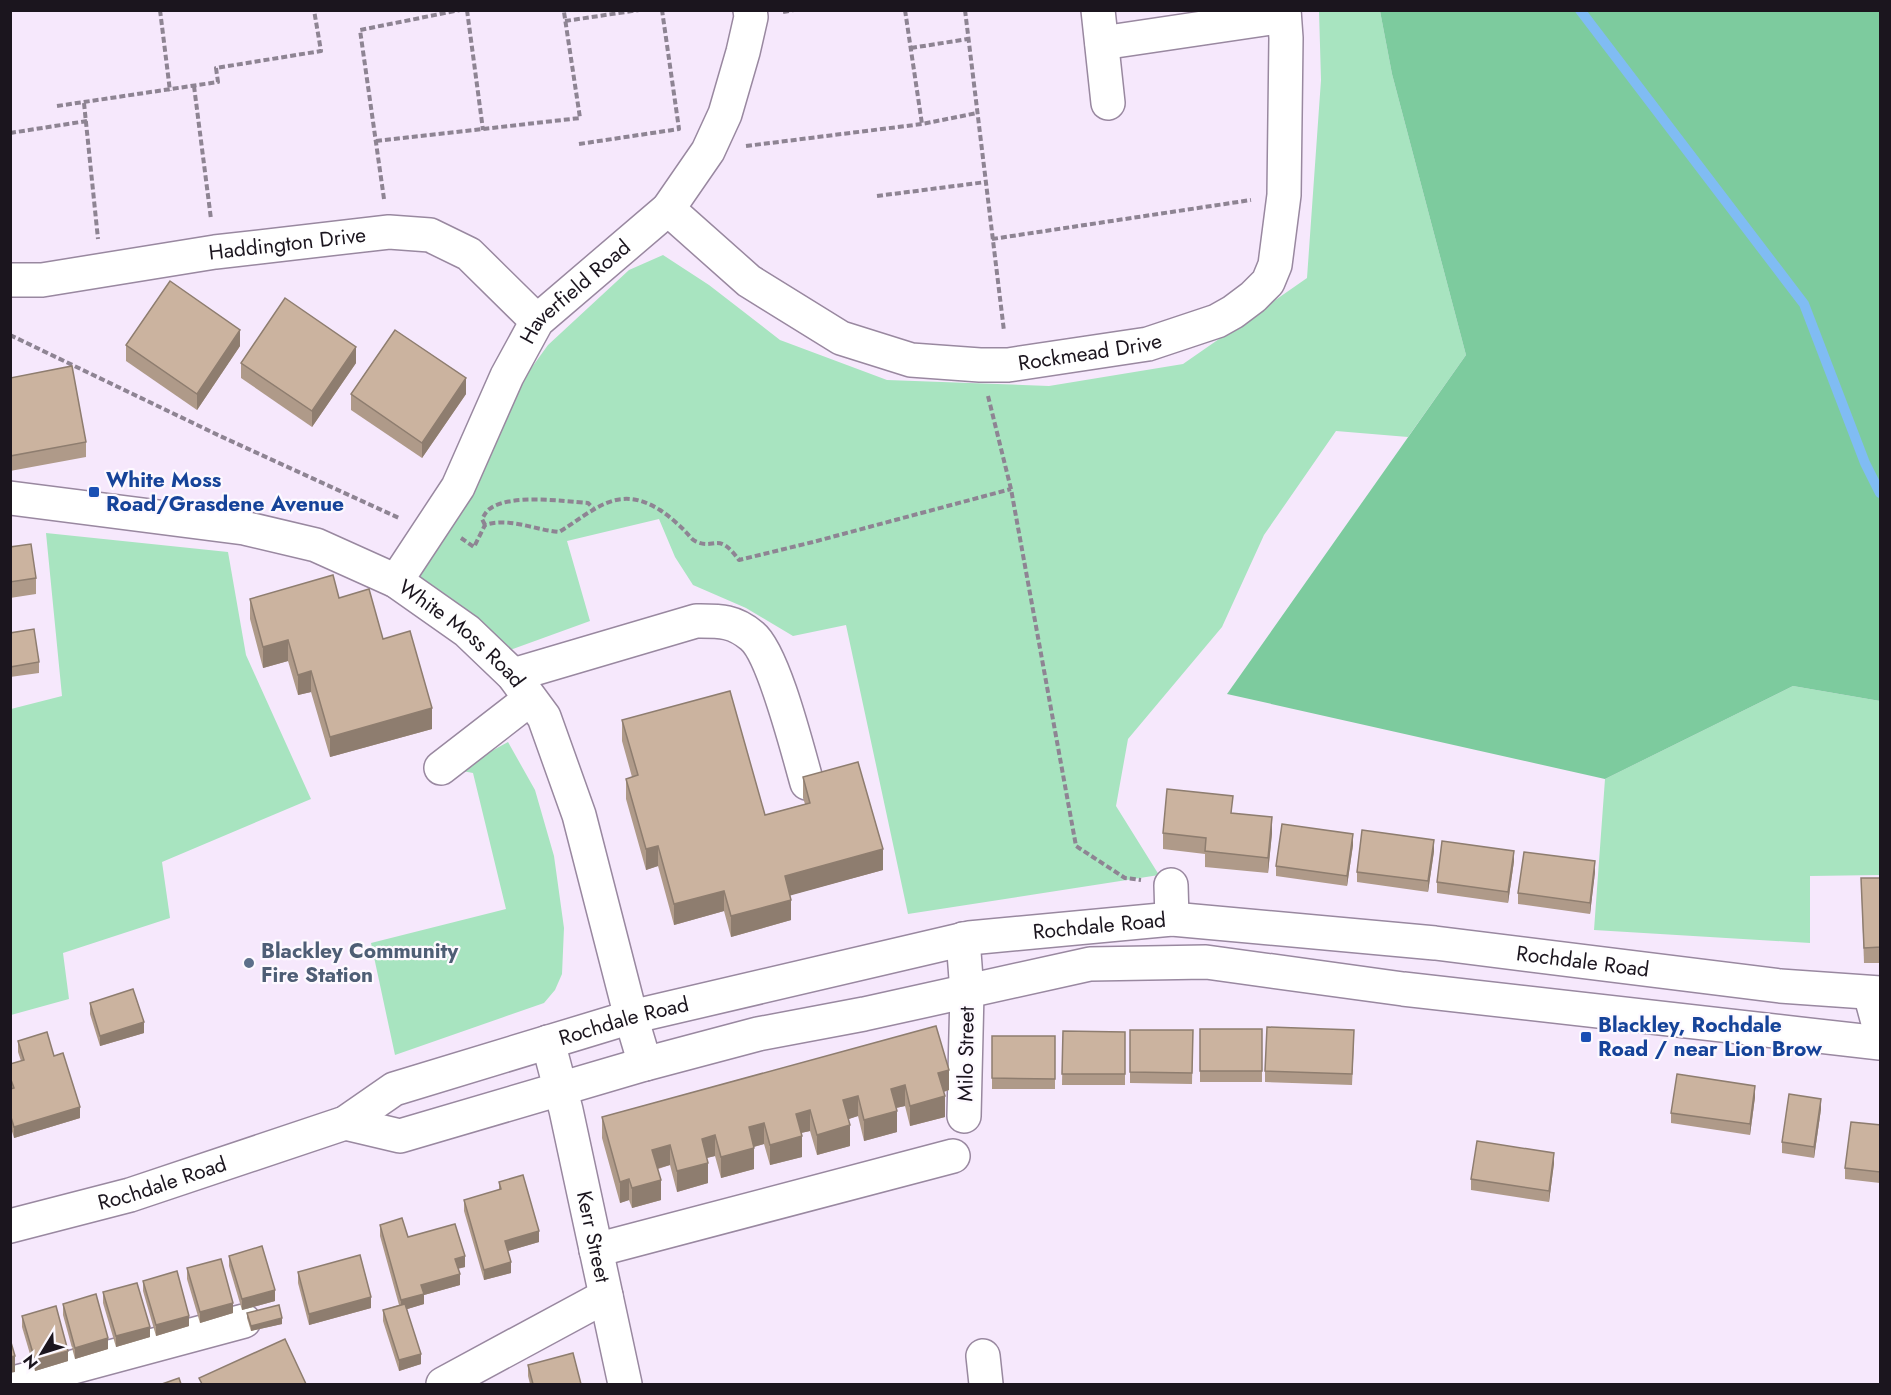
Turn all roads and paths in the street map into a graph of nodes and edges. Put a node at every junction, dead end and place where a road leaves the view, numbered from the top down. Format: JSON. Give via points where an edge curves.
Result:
{"nodes":[{"id":1,"x":160,"y":10,"type":"edge"},
{"id":2,"x":314,"y":10,"type":"edge"},
{"id":3,"x":460,"y":10,"type":"edge"},
{"id":4,"x":467,"y":10,"type":"edge"},
{"id":5,"x":639,"y":10,"type":"edge"},
{"id":6,"x":662,"y":10,"type":"edge"},
{"id":7,"x":750,"y":10,"type":"edge"},
{"id":8,"x":905,"y":10,"type":"edge"},
{"id":9,"x":965,"y":10,"type":"edge"},
{"id":10,"x":1098,"y":10,"type":"edge"},
{"id":11,"x":564,"y":12,"type":"dead end"},
{"id":12,"x":1284,"y":13,"type":"edge"},
{"id":13,"x":565,"y":21,"type":"junction"},
{"id":14,"x":968,"y":39,"type":"junction"},
{"id":15,"x":1102,"y":43,"type":"junction"},
{"id":16,"x":911,"y":48,"type":"junction"},
{"id":17,"x":194,"y":86,"type":"junction"},
{"id":18,"x":170,"y":91,"type":"junction"},
{"id":19,"x":84,"y":103,"type":"junction"},
{"id":20,"x":1107,"y":103,"type":"dead end"},
{"id":21,"x":57,"y":106,"type":"dead end"},
{"id":22,"x":977,"y":113,"type":"junction"},
{"id":23,"x":87,"y":120,"type":"junction"},
{"id":24,"x":921,"y":124,"type":"junction"},
{"id":25,"x":483,"y":130,"type":"junction"},
{"id":26,"x":10,"y":133,"type":"edge"},
{"id":27,"x":376,"y":141,"type":"junction"},
{"id":28,"x":579,"y":144,"type":"dead end"},
{"id":29,"x":708,"y":151,"type":"junction"},
{"id":30,"x":986,"y":182,"type":"junction"},
{"id":31,"x":1284,"y":195,"type":"junction"},
{"id":32,"x":877,"y":196,"type":"dead end"},
{"id":33,"x":668,"y":209,"type":"junction"},
{"id":34,"x":389,"y":232,"type":"junction"},
{"id":35,"x":992,"y":239,"type":"junction"},
{"id":36,"x":215,"y":252,"type":"junction"},
{"id":37,"x":102,"y":271,"type":"junction"},
{"id":38,"x":10,"y":280,"type":"edge"},
{"id":39,"x":537,"y":321,"type":"junction"},
{"id":40,"x":10,"y":334,"type":"edge"},
{"id":41,"x":994,"y":365,"type":"junction"},
{"id":42,"x":1011,"y":489,"type":"junction"},
{"id":43,"x":10,"y":498,"type":"edge"},
{"id":44,"x":593,"y":508,"type":"junction"},
{"id":45,"x":485,"y":525,"type":"junction"},
{"id":46,"x":433,"y":527,"type":"junction"},
{"id":47,"x":396,"y":581,"type":"junction"},
{"id":48,"x":522,"y":687,"type":"junction"},
{"id":49,"x":441,"y":768,"type":"dead end"},
{"id":50,"x":807,"y":783,"type":"edge"},
{"id":51,"x":1171,"y":885,"type":"joint"},
{"id":52,"x":1172,"y":920,"type":"junction"},
{"id":53,"x":963,"y":939,"type":"junction"},
{"id":54,"x":967,"y":992,"type":"junction"},
{"id":55,"x":1875,"y":993,"type":"edge"},
{"id":56,"x":631,"y":1017,"type":"junction"},
{"id":57,"x":1881,"y":1030,"type":"edge"},
{"id":58,"x":548,"y":1042,"type":"junction"},
{"id":59,"x":1881,"y":1043,"type":"edge"},
{"id":60,"x":645,"y":1064,"type":"junction"},
{"id":61,"x":561,"y":1089,"type":"junction"},
{"id":62,"x":964,"y":1116,"type":"dead end"},
{"id":63,"x":345,"y":1124,"type":"junction"},
{"id":64,"x":954,"y":1156,"type":"dead end"},
{"id":65,"x":10,"y":1226,"type":"edge"},
{"id":66,"x":596,"y":1250,"type":"junction"},
{"id":67,"x":606,"y":1296,"type":"junction"},
{"id":68,"x":244,"y":1321,"type":"dead end"},
{"id":69,"x":10,"y":1384,"type":"edge"},
{"id":70,"x":443,"y":1384,"type":"edge"},
{"id":71,"x":625,"y":1384,"type":"edge"}],
"edges":[{"from":1,"to":18,"type":"path"},
{"from":2,"to":17,"type":"path","via":[[321,51],[216,68],[218,82]]},
{"from":3,"to":27,"type":"path","via":[[360,30]]},
{"from":4,"to":25,"type":"path"},
{"from":5,"to":13,"type":"path"},
{"from":6,"to":28,"type":"path","via":[[679,129]]},
{"from":7,"to":29,"type":"street","name":"Haverfield Road","via":[[743,52],[725,114]]},
{"from":8,"to":16,"type":"path"},
{"from":9,"to":14,"type":"path"},
{"from":10,"to":15,"type":"street"},
{"from":11,"to":13,"type":"path"},
{"from":12,"to":15,"type":"street"},
{"from":12,"to":31,"type":"street","name":"Rockmead Drive"},
{"from":13,"to":25,"type":"path","via":[[580,118]]},
{"from":14,"to":16,"type":"path"},
{"from":14,"to":22,"type":"path"},
{"from":15,"to":20,"type":"street"},
{"from":16,"to":24,"type":"path"},
{"from":17,"to":18,"type":"path"},
{"from":17,"to":36,"type":"path"},
{"from":18,"to":19,"type":"path"},
{"from":19,"to":21,"type":"path"},
{"from":19,"to":23,"type":"path"},
{"from":22,"to":24,"type":"path"},
{"from":22,"to":30,"type":"path"},
{"from":23,"to":26,"type":"path"},
{"from":23,"to":37,"type":"path"},
{"from":24,"to":29,"type":"path"},
{"from":25,"to":27,"type":"path"},
{"from":27,"to":34,"type":"path"},
{"from":29,"to":33,"type":"street","name":"Haverfield Road"},
{"from":30,"to":32,"type":"path"},
{"from":30,"to":35,"type":"path"},
{"from":31,"to":35,"type":"path"},
{"from":31,"to":41,"type":"street","name":"Rockmead Drive","via":[[1275,265],[1268,282],[1233,312],[1148,344]]},
{"from":33,"to":39,"type":"street","name":"Haverfield Road"},
{"from":33,"to":41,"type":"street","name":"Rockmead Drive","via":[[749,281],[841,338],[911,360]]},
{"from":34,"to":36,"type":"street","name":"Haddington Drive"},
{"from":34,"to":39,"type":"street","name":"Haddington Drive","via":[[430,235],[469,254]]},
{"from":35,"to":41,"type":"path"},
{"from":36,"to":37,"type":"street","name":"Haddington Drive"},
{"from":37,"to":38,"type":"street","name":"Haddington Drive","via":[[42,280]]},
{"from":39,"to":46,"type":"street","name":"Haverfield Road","via":[[507,376],[458,487]]},
{"from":40,"to":46,"type":"path","via":[[220,436]]},
{"from":41,"to":42,"type":"path"},
{"from":42,"to":44,"type":"path","via":[[739,560],[729,547],[717,541],[694,541],[658,509],[632,499],[612,500]]},
{"from":42,"to":51,"type":"path","via":[[1076,846],[1125,878]]},
{"from":43,"to":47,"type":"street","name":"White Moss Road","via":[[244,528],[316,545]]},
{"from":44,"to":45,"type":"path","via":[[559,532],[498,521]]},
{"from":44,"to":45,"type":"path","via":[[588,503],[513,501],[488,510],[482,519]]},
{"from":45,"to":46,"type":"path","via":[[474,547]]},
{"from":46,"to":47,"type":"street","name":"Haverfield Road"},
{"from":47,"to":48,"type":"street","name":"White Moss Road","via":[[466,631]]},
{"from":48,"to":49,"type":"street"},
{"from":48,"to":50,"type":"street","via":[[696,621],[725,621],[753,637],[772,670]]},
{"from":48,"to":56,"type":"street","name":"White Moss Road","via":[[544,717],[579,815]]},
{"from":51,"to":52,"type":"street"},
{"from":52,"to":53,"type":"street","name":"Rochdale Road"},
{"from":52,"to":55,"type":"street","name":"Rochdale Road","via":[[1435,943],[1780,986]]},
{"from":53,"to":54,"type":"street","name":"Milo Street"},
{"from":53,"to":56,"type":"street","name":"Rochdale Road"},
{"from":54,"to":59,"type":"street","name":"Rochdale Road","via":[[1090,964],[1206,962],[1403,989]]},
{"from":54,"to":60,"type":"street","name":"Rochdale Road","via":[[758,1034]]},
{"from":54,"to":62,"type":"street","name":"Milo Street"},
{"from":55,"to":57,"type":"street"},
{"from":56,"to":58,"type":"street","name":"Rochdale Road"},
{"from":56,"to":60,"type":"street","name":"White Moss Road"},
{"from":58,"to":61,"type":"street","name":"Kerr Street"},
{"from":58,"to":63,"type":"street","name":"Rochdale Road","via":[[394,1089]]},
{"from":60,"to":61,"type":"street","name":"Rochdale Road"},
{"from":61,"to":63,"type":"street","name":"Rochdale Road","via":[[400,1136]]},
{"from":61,"to":66,"type":"street","name":"Kerr Street"},
{"from":63,"to":65,"type":"street","name":"Rochdale Road","via":[[130,1195]]},
{"from":64,"to":66,"type":"street"},
{"from":66,"to":67,"type":"street","name":"Kerr Street"},
{"from":67,"to":70,"type":"street"},
{"from":67,"to":71,"type":"street","name":"Kerr Street"},
{"from":68,"to":69,"type":"street"}]}
